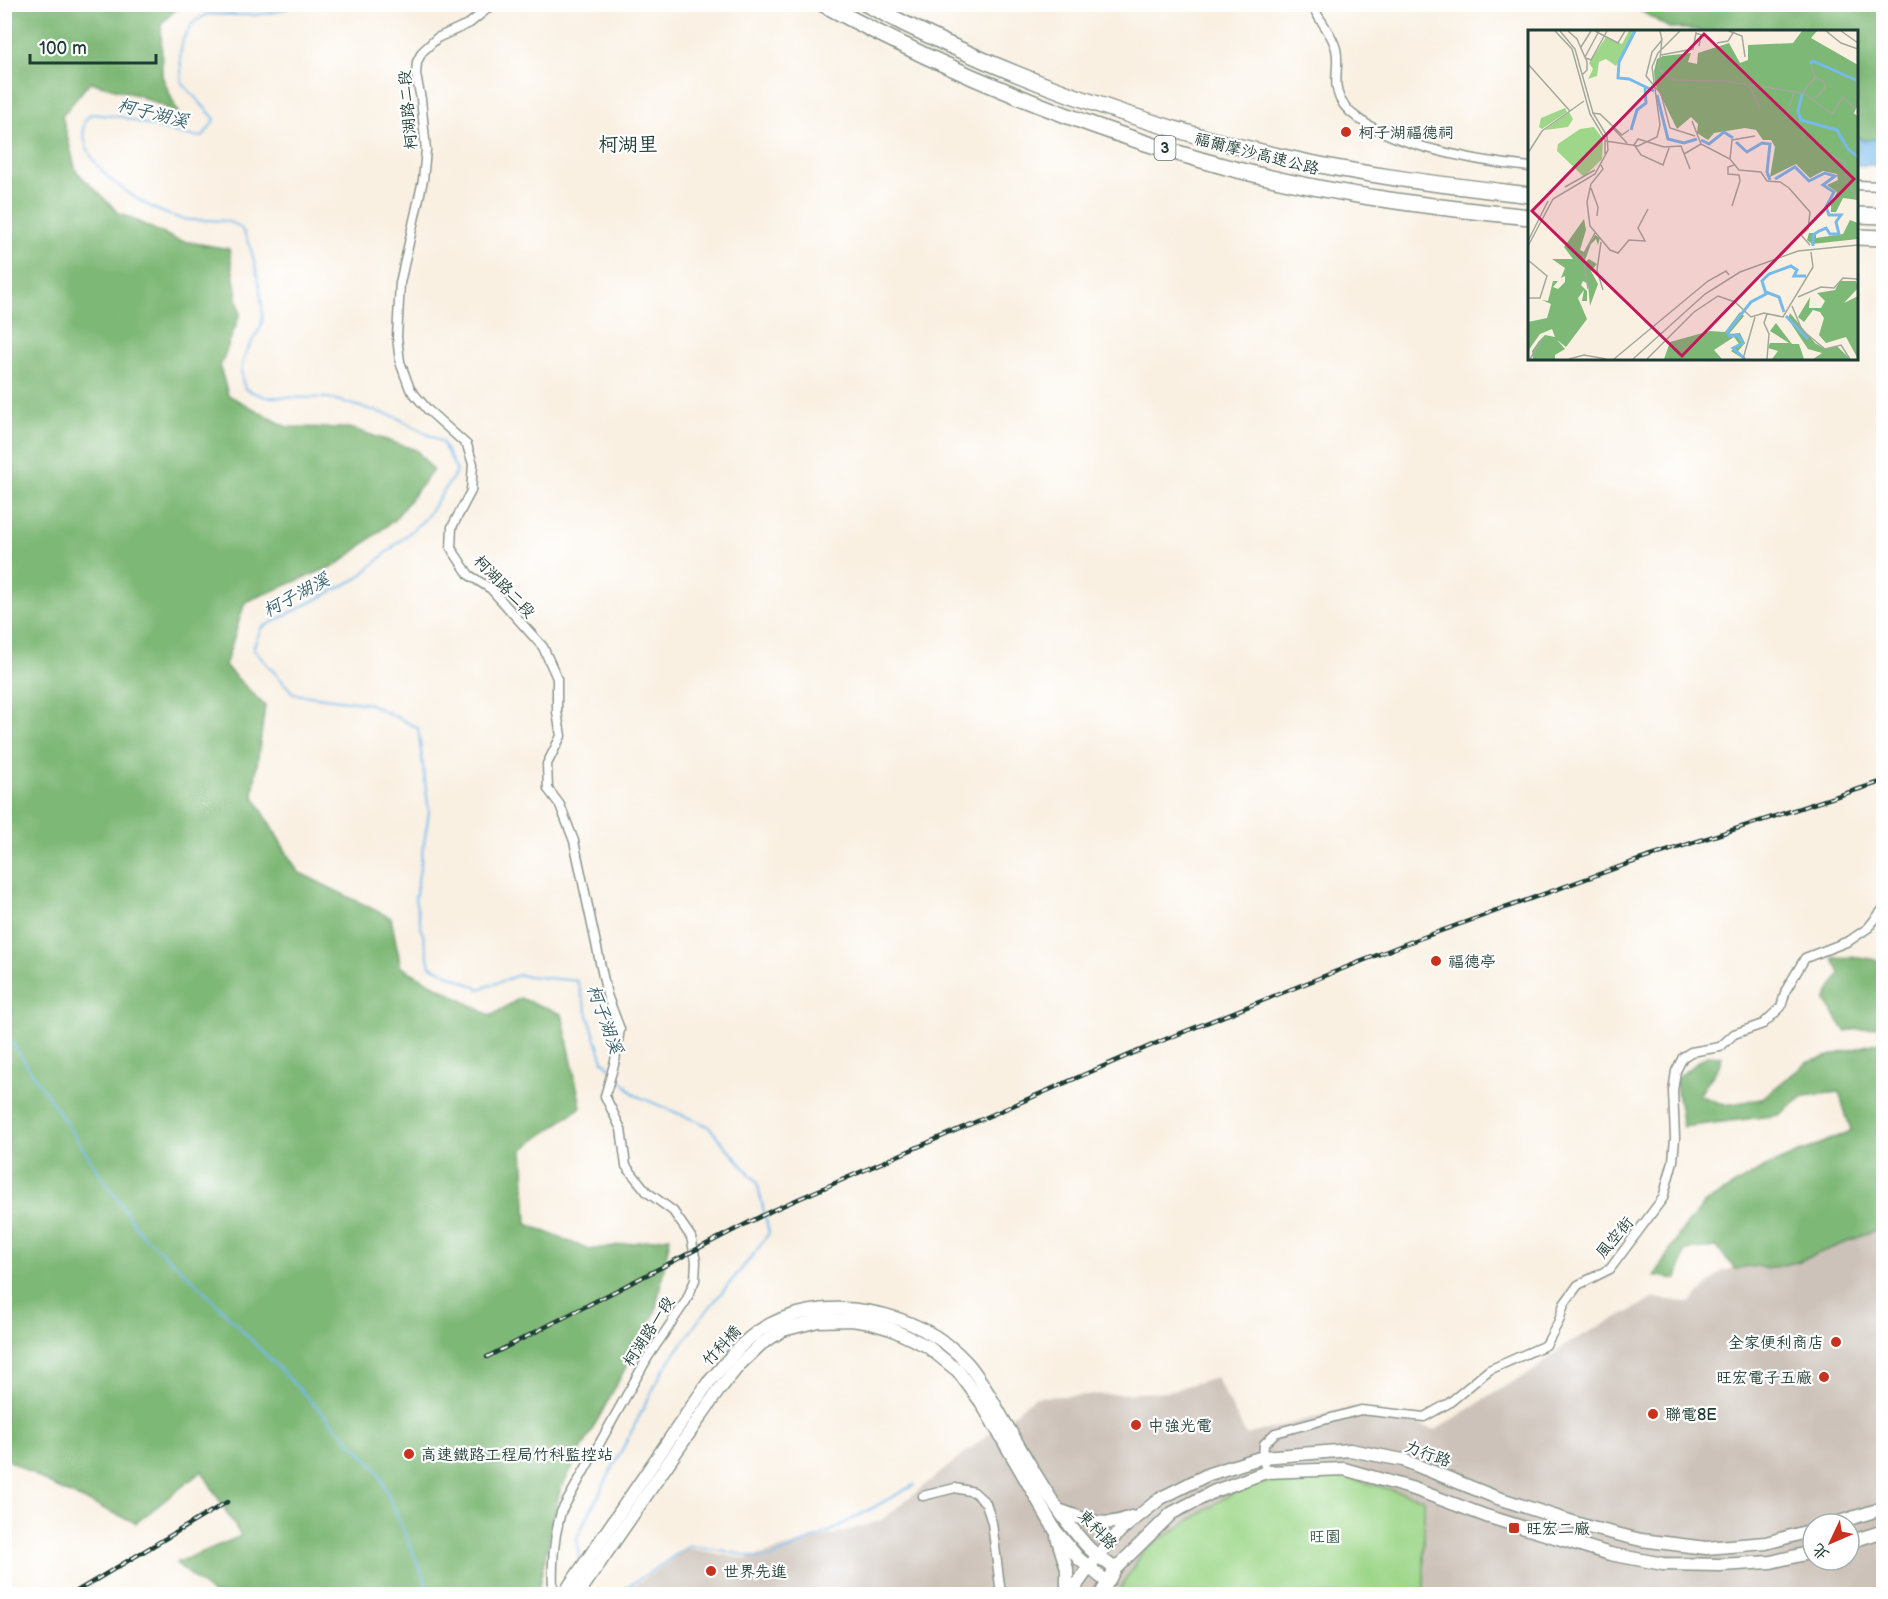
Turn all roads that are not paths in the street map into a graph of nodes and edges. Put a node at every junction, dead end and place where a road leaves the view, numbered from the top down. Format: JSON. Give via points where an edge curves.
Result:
{"nodes":[{"id":1,"x":493,"y":4,"type":"edge"},
{"id":2,"x":823,"y":4,"type":"edge"},
{"id":3,"x":866,"y":4,"type":"edge"},
{"id":4,"x":1312,"y":4,"type":"edge"},
{"id":5,"x":1528,"y":167,"type":"edge"},
{"id":6,"x":1858,"y":185,"type":"edge"},
{"id":7,"x":1884,"y":186,"type":"edge"},
{"id":8,"x":1528,"y":195,"type":"edge"},
{"id":9,"x":1858,"y":215,"type":"edge"},
{"id":10,"x":1884,"y":216,"type":"edge"},
{"id":11,"x":1528,"y":218,"type":"edge"},
{"id":12,"x":1858,"y":237,"type":"edge"},
{"id":13,"x":1884,"y":238,"type":"edge"},
{"id":14,"x":1884,"y":908,"type":"edge"},
{"id":15,"x":605,"y":1096,"type":"joint"},
{"id":16,"x":1263,"y":1457,"type":"junction"},
{"id":17,"x":1266,"y":1472,"type":"junction"},
{"id":18,"x":922,"y":1496,"type":"dead end"},
{"id":19,"x":1884,"y":1508,"type":"edge"},
{"id":20,"x":1146,"y":1509,"type":"junction"},
{"id":21,"x":1058,"y":1510,"type":"junction"},
{"id":22,"x":1861,"y":1515,"type":"edge"},
{"id":23,"x":1055,"y":1530,"type":"junction"},
{"id":24,"x":1884,"y":1531,"type":"edge"},
{"id":25,"x":1801,"y":1533,"type":"edge"},
{"id":26,"x":1861,"y":1538,"type":"edge"},
{"id":27,"x":1098,"y":1555,"type":"junction"},
{"id":28,"x":1801,"y":1555,"type":"edge"},
{"id":29,"x":1088,"y":1567,"type":"junction"},
{"id":30,"x":1115,"y":1569,"type":"junction"},
{"id":31,"x":1107,"y":1588,"type":"edge"},
{"id":32,"x":553,"y":1594,"type":"edge"},
{"id":33,"x":564,"y":1594,"type":"edge"},
{"id":34,"x":578,"y":1594,"type":"edge"},
{"id":35,"x":1000,"y":1594,"type":"edge"},
{"id":36,"x":1067,"y":1594,"type":"edge"},
{"id":37,"x":1075,"y":1594,"type":"edge"},
{"id":38,"x":1101,"y":1594,"type":"edge"}],
"edges":[{"from":1,"to":15,"type":"street","name":"柯湖路二段","via":[[470,23],[436,38],[417,62],[426,150],[400,283],[397,337],[400,362],[410,389],[467,445],[473,464],[471,491],[452,526],[451,548],[469,574],[491,589],[543,647],[557,678],[561,736],[547,764],[548,789],[560,805],[574,841],[607,995],[620,1029]]},
{"from":2,"to":11,"type":"highway","name":"福爾摩沙高速公路","number":"3","via":[[991,86],[1118,133],[1230,168],[1425,207]]},
{"from":3,"to":8,"type":"highway","name":"福爾摩沙高速公路","number":"3","via":[[1011,71],[1128,114],[1214,139],[1283,158],[1395,178]]},
{"from":4,"to":5,"type":"street","via":[[1336,49],[1336,88],[1340,99],[1365,123],[1426,149]]},
{"from":6,"to":7,"type":"street"},
{"from":9,"to":10,"type":"highway"},
{"from":12,"to":13,"type":"highway"},
{"from":14,"to":16,"type":"street","name":"風空街","via":[[1869,927],[1849,941],[1805,958],[1781,1007],[1763,1024],[1734,1034],[1720,1047],[1691,1052],[1683,1058],[1673,1091],[1673,1161],[1663,1198],[1610,1269],[1578,1285],[1564,1304],[1546,1345],[1489,1370],[1425,1417],[1360,1410],[1275,1433],[1264,1444]]},
{"from":15,"to":32,"type":"street","name":"柯湖路一段","via":[[621,1129],[626,1166],[647,1192],[673,1211],[691,1237],[695,1280],[561,1512],[552,1561]]},
{"from":16,"to":17,"type":"street"},
{"from":16,"to":20,"type":"street","name":"力行路","via":[[1209,1474]]},
{"from":16,"to":25,"type":"street","name":"力行路","via":[[1350,1450],[1403,1460],[1526,1507],[1625,1538],[1653,1542],[1706,1548],[1766,1543]]},
{"from":17,"to":28,"type":"street","via":[[1344,1469],[1610,1554],[1663,1564],[1772,1562]]},
{"from":17,"to":30,"type":"street","via":[[1172,1513]]},
{"from":18,"to":35,"type":"street","via":[[955,1488],[974,1492],[986,1503],[992,1522]]},
{"from":19,"to":22,"type":"street"},
{"from":20,"to":21,"type":"street","via":[[1129,1518],[1102,1524]]},
{"from":20,"to":27,"type":"street","name":"力行路"},
{"from":21,"to":27,"type":"street","name":"東科路"},
{"from":21,"to":33,"type":"street","name":"竹科橋","via":[[967,1363],[936,1337],[894,1318],[852,1309],[818,1309],[784,1318],[758,1331],[708,1383]]},
{"from":23,"to":29,"type":"street","name":"東科路"},
{"from":23,"to":34,"type":"street","name":"竹科橋","via":[[981,1402],[958,1371],[927,1346],[891,1329],[852,1320],[818,1321],[783,1330],[739,1365]]},
{"from":23,"to":36,"type":"street","via":[[1067,1569]]},
{"from":24,"to":26,"type":"street"},
{"from":27,"to":29,"type":"street","name":"力行路"},
{"from":27,"to":30,"type":"street","name":"東科路"},
{"from":29,"to":31,"type":"street","name":"東科路"},
{"from":29,"to":37,"type":"street","name":"力行路"},
{"from":30,"to":31,"type":"street"},
{"from":31,"to":38,"type":"street"}]}
